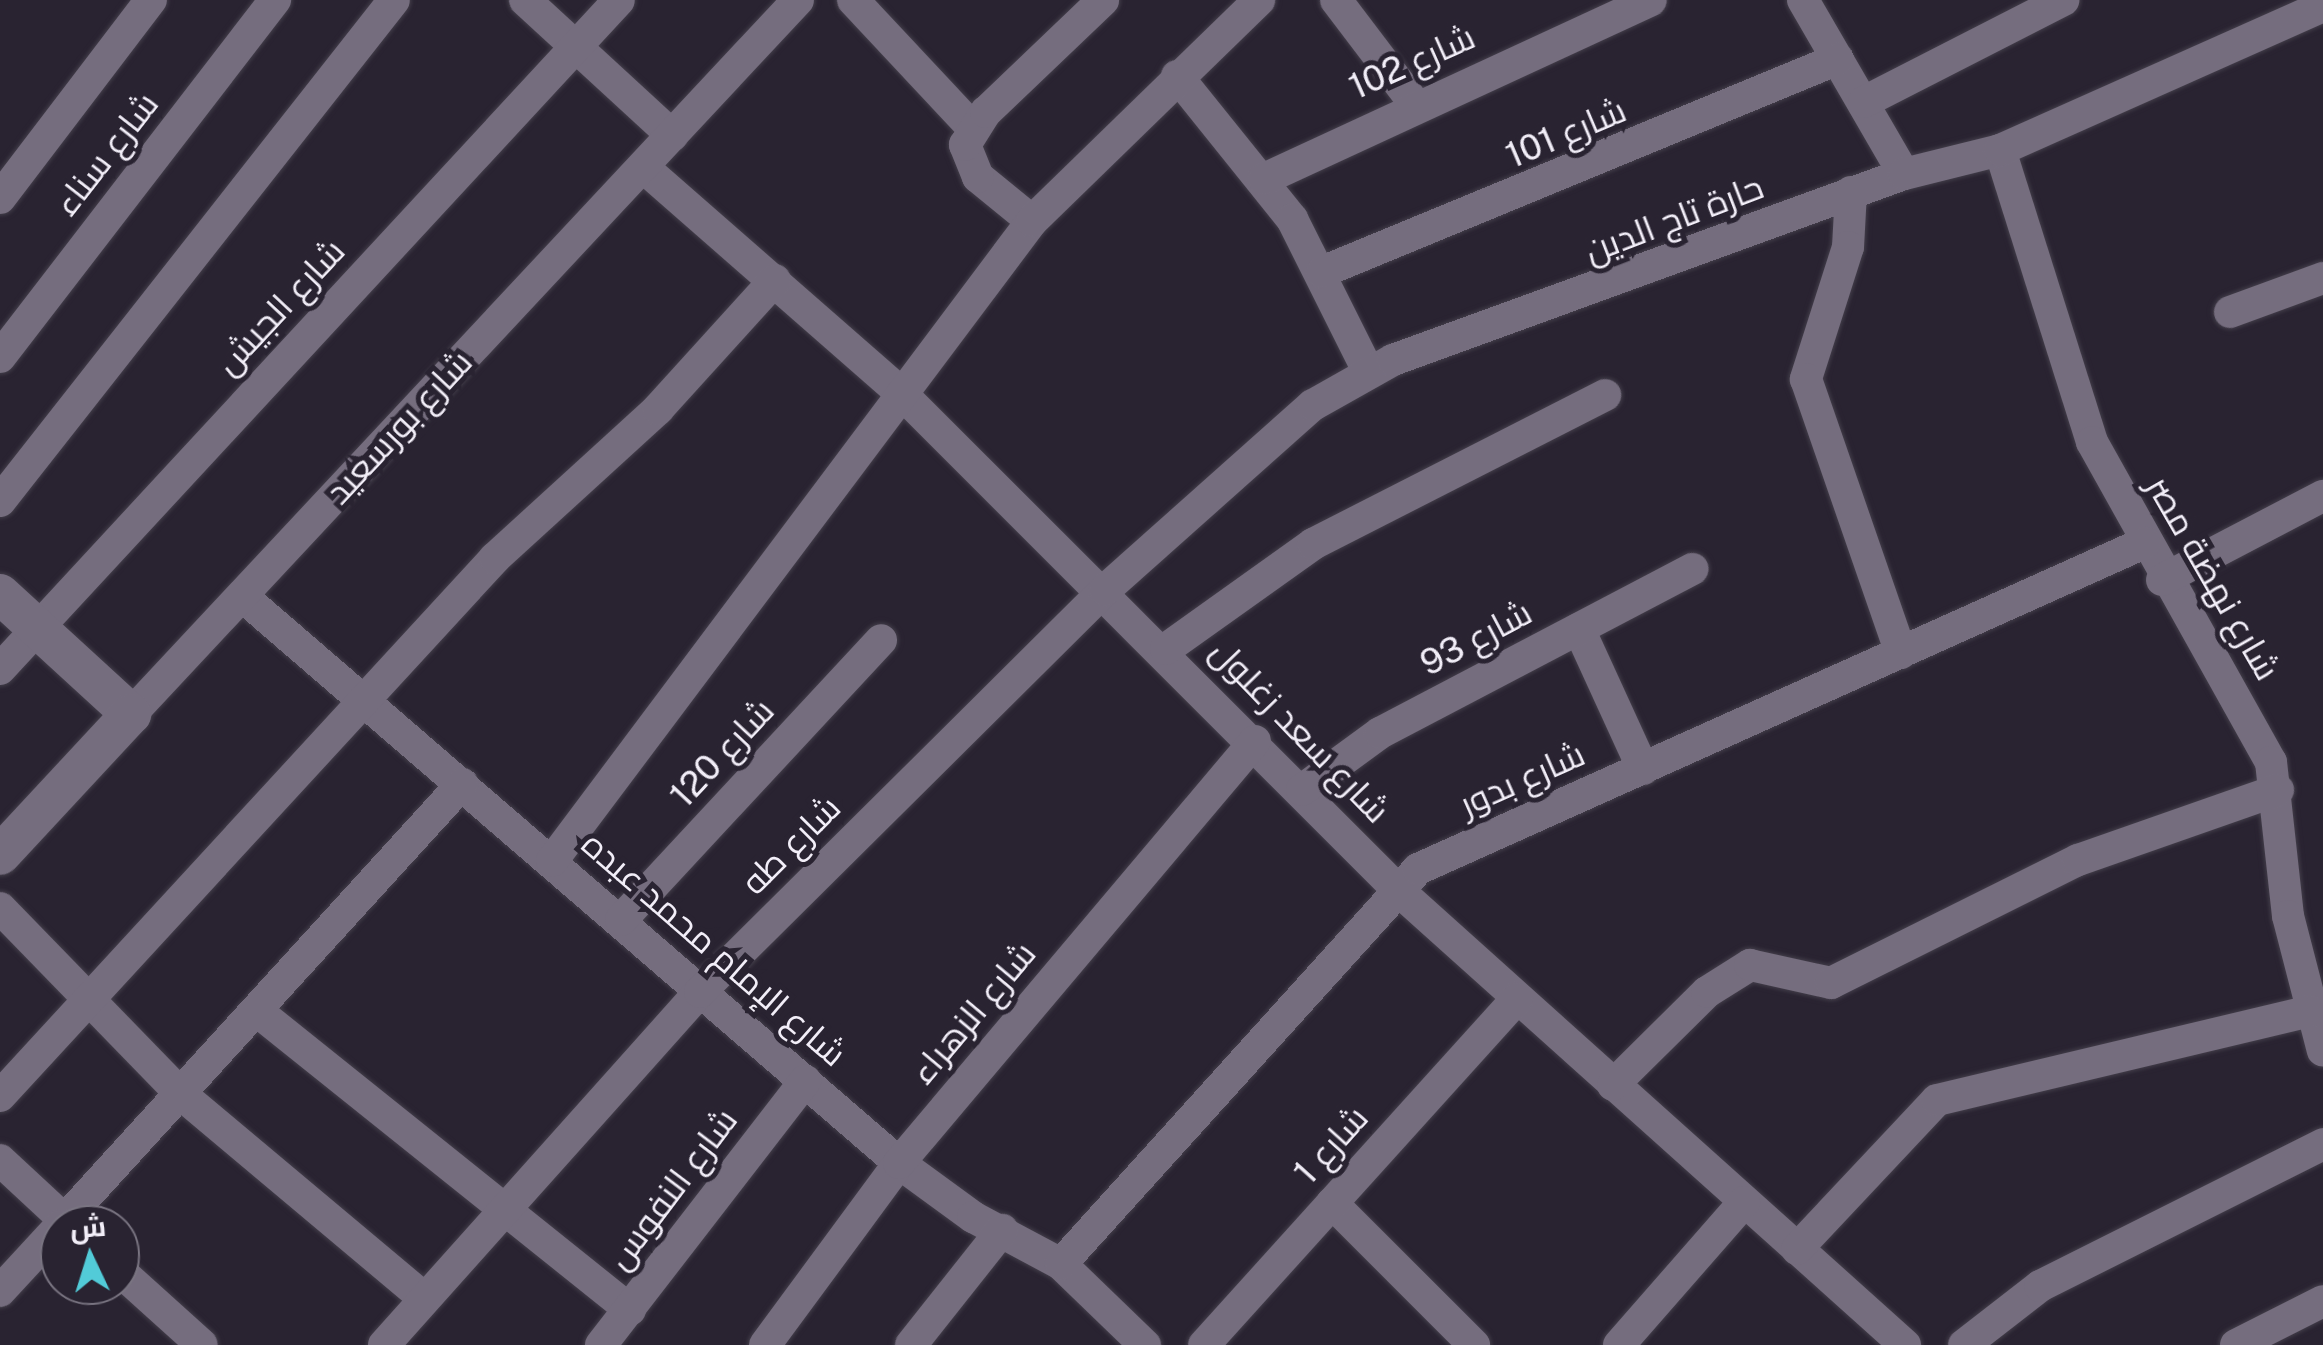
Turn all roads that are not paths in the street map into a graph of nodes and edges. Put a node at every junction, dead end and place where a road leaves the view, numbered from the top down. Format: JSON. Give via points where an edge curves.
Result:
{"nodes":[{"id":1,"x":151,"y":0,"type":"edge"},
{"id":2,"x":275,"y":0,"type":"edge"},
{"id":3,"x":394,"y":0,"type":"edge"},
{"id":4,"x":526,"y":0,"type":"edge"},
{"id":5,"x":618,"y":0,"type":"edge"},
{"id":6,"x":798,"y":0,"type":"edge"},
{"id":7,"x":853,"y":0,"type":"edge"},
{"id":8,"x":1104,"y":0,"type":"edge"},
{"id":9,"x":1259,"y":0,"type":"edge"},
{"id":10,"x":1336,"y":0,"type":"edge"},
{"id":11,"x":1650,"y":0,"type":"edge"},
{"id":12,"x":1804,"y":0,"type":"edge"},
{"id":13,"x":2049,"y":3,"type":"edge"},
{"id":14,"x":2323,"y":6,"type":"edge"},
{"id":15,"x":576,"y":47,"type":"junction"},
{"id":16,"x":1838,"y":59,"type":"junction"},
{"id":17,"x":1177,"y":76,"type":"junction"},
{"id":18,"x":1864,"y":102,"type":"junction"},
{"id":19,"x":1415,"y":104,"type":"junction"},
{"id":20,"x":972,"y":127,"type":"junction"},
{"id":21,"x":672,"y":135,"type":"junction"},
{"id":22,"x":2000,"y":150,"type":"junction"},
{"id":23,"x":643,"y":167,"type":"junction"},
{"id":24,"x":1904,"y":174,"type":"junction"},
{"id":25,"x":1264,"y":179,"type":"junction"},
{"id":26,"x":1851,"y":192,"type":"junction"},
{"id":27,"x":0,"y":198,"type":"edge"},
{"id":28,"x":1032,"y":221,"type":"junction"},
{"id":29,"x":1322,"y":272,"type":"junction"},
{"id":30,"x":2323,"y":278,"type":"edge"},
{"id":31,"x":775,"y":280,"type":"junction"},
{"id":32,"x":2230,"y":312,"type":"dead end"},
{"id":33,"x":0,"y":356,"type":"edge"},
{"id":34,"x":1368,"y":371,"type":"junction"},
{"id":35,"x":902,"y":394,"type":"junction"},
{"id":36,"x":1606,"y":395,"type":"dead end"},
{"id":37,"x":2323,"y":496,"type":"edge"},
{"id":38,"x":0,"y":501,"type":"edge"},
{"id":39,"x":2144,"y":544,"type":"junction"},
{"id":40,"x":1694,"y":569,"type":"dead end"},
{"id":41,"x":2162,"y":580,"type":"junction"},
{"id":42,"x":1104,"y":590,"type":"junction"},
{"id":43,"x":0,"y":594,"type":"edge"},
{"id":44,"x":242,"y":596,"type":"junction"},
{"id":45,"x":36,"y":627,"type":"junction"},
{"id":46,"x":1579,"y":629,"type":"junction"},
{"id":47,"x":881,"y":640,"type":"dead end"},
{"id":48,"x":1166,"y":650,"type":"junction"},
{"id":49,"x":1901,"y":654,"type":"junction"},
{"id":50,"x":0,"y":669,"type":"edge"},
{"id":51,"x":364,"y":699,"type":"junction"},
{"id":52,"x":132,"y":714,"type":"junction"},
{"id":53,"x":1255,"y":741,"type":"junction"},
{"id":54,"x":1644,"y":769,"type":"junction"},
{"id":55,"x":462,"y":784,"type":"junction"},
{"id":56,"x":1302,"y":790,"type":"junction"},
{"id":57,"x":2278,"y":790,"type":"junction"},
{"id":58,"x":0,"y":855,"type":"edge"},
{"id":59,"x":552,"y":861,"type":"junction"},
{"id":60,"x":1399,"y":891,"type":"junction"},
{"id":61,"x":0,"y":908,"type":"edge"},
{"id":62,"x":620,"y":920,"type":"junction"},
{"id":63,"x":700,"y":992,"type":"junction"},
{"id":64,"x":1517,"y":998,"type":"junction"},
{"id":65,"x":86,"y":1002,"type":"junction"},
{"id":66,"x":258,"y":1011,"type":"junction"},
{"id":67,"x":2310,"y":1011,"type":"junction"},
{"id":68,"x":2323,"y":1051,"type":"edge"},
{"id":69,"x":805,"y":1081,"type":"junction"},
{"id":70,"x":1613,"y":1085,"type":"junction"},
{"id":71,"x":182,"y":1095,"type":"junction"},
{"id":72,"x":0,"y":1096,"type":"edge"},
{"id":73,"x":2323,"y":1144,"type":"edge"},
{"id":74,"x":0,"y":1160,"type":"edge"},
{"id":75,"x":899,"y":1163,"type":"junction"},
{"id":76,"x":1744,"y":1202,"type":"junction"},
{"id":77,"x":1332,"y":1203,"type":"junction"},
{"id":78,"x":45,"y":1205,"type":"edge"},
{"id":79,"x":81,"y":1205,"type":"edge"},
{"id":80,"x":502,"y":1208,"type":"junction"},
{"id":81,"x":1002,"y":1230,"type":"junction"},
{"id":82,"x":40,"y":1249,"type":"edge"},
{"id":83,"x":1798,"y":1249,"type":"junction"},
{"id":84,"x":1061,"y":1264,"type":"junction"},
{"id":85,"x":140,"y":1289,"type":"edge"},
{"id":86,"x":0,"y":1291,"type":"edge"},
{"id":87,"x":424,"y":1298,"type":"junction"},
{"id":88,"x":2323,"y":1301,"type":"edge"},
{"id":89,"x":630,"y":1310,"type":"junction"},
{"id":90,"x":202,"y":1345,"type":"edge"},
{"id":91,"x":384,"y":1345,"type":"edge"},
{"id":92,"x":602,"y":1345,"type":"edge"},
{"id":93,"x":765,"y":1345,"type":"edge"},
{"id":94,"x":911,"y":1345,"type":"edge"},
{"id":95,"x":1145,"y":1345,"type":"edge"},
{"id":96,"x":1204,"y":1345,"type":"edge"},
{"id":97,"x":1474,"y":1345,"type":"edge"},
{"id":98,"x":1619,"y":1345,"type":"edge"},
{"id":99,"x":1906,"y":1345,"type":"edge"},
{"id":100,"x":1964,"y":1345,"type":"edge"},
{"id":101,"x":2236,"y":1345,"type":"edge"}],
"edges":[{"from":1,"to":27,"type":"street"},
{"from":2,"to":33,"type":"street","name":"شارع سناء"},
{"from":3,"to":38,"type":"street"},
{"from":4,"to":15,"type":"street"},
{"from":5,"to":15,"type":"street","name":"شارع الجيش"},
{"from":6,"to":21,"type":"street","name":"شارع بورسعيد"},
{"from":7,"to":20,"type":"street"},
{"from":8,"to":20,"type":"street"},
{"from":9,"to":17,"type":"street"},
{"from":10,"to":19,"type":"street"},
{"from":11,"to":19,"type":"street","name":"شارع 102"},
{"from":12,"to":16,"type":"street"},
{"from":13,"to":18,"type":"street"},
{"from":14,"to":22,"type":"street","name":"حارة تاج الدين"},
{"from":15,"to":21,"type":"street"},
{"from":15,"to":45,"type":"street","name":"شارع الجيش"},
{"from":16,"to":18,"type":"street"},
{"from":16,"to":29,"type":"street","name":"شارع 101"},
{"from":17,"to":25,"type":"street"},
{"from":17,"to":28,"type":"street"},
{"from":18,"to":24,"type":"street"},
{"from":19,"to":25,"type":"street","name":"شارع 102"},
{"from":20,"to":28,"type":"street","via":[[968,162]]},
{"from":21,"to":23,"type":"street","name":"شارع بورسعيد"},
{"from":22,"to":24,"type":"street","name":"حارة تاج الدين"},
{"from":22,"to":39,"type":"street","name":"شارع نهضة مصر","via":[[2072,394]]},
{"from":23,"to":31,"type":"street","name":"شارع سعد زغلول"},
{"from":23,"to":44,"type":"street","name":"شارع بورسعيد"},
{"from":24,"to":26,"type":"street","name":"حارة تاج الدين"},
{"from":25,"to":29,"type":"street"},
{"from":26,"to":34,"type":"street","name":"حارة تاج الدين"},
{"from":26,"to":49,"type":"street","via":[[1848,247],[1806,379]]},
{"from":28,"to":35,"type":"street"},
{"from":29,"to":34,"type":"street"},
{"from":30,"to":32,"type":"street"},
{"from":31,"to":35,"type":"street","name":"شارع سعد زغلول"},
{"from":31,"to":51,"type":"street","via":[[694,373],[495,558]]},
{"from":34,"to":42,"type":"street","name":"حارة تاج الدين","via":[[1288,425]]},
{"from":35,"to":42,"type":"street","name":"شارع سعد زغلول"},
{"from":35,"to":59,"type":"street"},
{"from":36,"to":48,"type":"street","via":[[1313,544]]},
{"from":37,"to":41,"type":"street"},
{"from":39,"to":41,"type":"street","name":"شارع نهضة مصر"},
{"from":39,"to":49,"type":"street","name":"شارع بدور"},
{"from":40,"to":46,"type":"street","name":"شارع 93"},
{"from":41,"to":57,"type":"street","name":"شارع نهضة مصر","via":[[2260,735]]},
{"from":42,"to":48,"type":"street","name":"شارع سعد زغلول"},
{"from":42,"to":63,"type":"street","name":"شارع طه"},
{"from":43,"to":45,"type":"street"},
{"from":44,"to":51,"type":"street","name":"شارع الإمام محمد عبده"},
{"from":44,"to":52,"type":"street","name":"شارع بورسعيد"},
{"from":45,"to":50,"type":"street","name":"شارع الجيش"},
{"from":45,"to":52,"type":"street"},
{"from":46,"to":54,"type":"street"},
{"from":46,"to":56,"type":"street","name":"شارع 93","via":[[1380,733]]},
{"from":47,"to":62,"type":"street","name":"شارع 120"},
{"from":48,"to":53,"type":"street","name":"شارع سعد زغلول"},
{"from":49,"to":54,"type":"street","name":"شارع بدور"},
{"from":51,"to":55,"type":"street","name":"شارع الإمام محمد عبده"},
{"from":51,"to":65,"type":"street"},
{"from":52,"to":58,"type":"street","name":"شارع بورسعيد"},
{"from":53,"to":56,"type":"street","name":"شارع سعد زغلول"},
{"from":53,"to":75,"type":"street","name":"شارع الزهراء"},
{"from":54,"to":60,"type":"street","name":"شارع بدور","via":[[1431,862]]},
{"from":55,"to":59,"type":"street","name":"شارع الإمام محمد عبده"},
{"from":55,"to":66,"type":"street"},
{"from":56,"to":60,"type":"street","name":"شارع سعد زغلول"},
{"from":57,"to":67,"type":"street","name":"شارع نهضة مصر","via":[[2288,916]]},
{"from":57,"to":70,"type":"street","via":[[2078,860],[1831,983],[1750,965],[1706,992]]},
{"from":59,"to":62,"type":"street","name":"شارع الإمام محمد عبده"},
{"from":60,"to":64,"type":"street","name":"شارع سعد زغلول"},
{"from":60,"to":84,"type":"street","name":"شارع بدور"},
{"from":61,"to":65,"type":"street"},
{"from":62,"to":63,"type":"street","name":"شارع الإمام محمد عبده"},
{"from":63,"to":69,"type":"street","name":"شارع الإمام محمد عبده"},
{"from":63,"to":80,"type":"street","name":"شارع طه"},
{"from":64,"to":70,"type":"street","name":"شارع سعد زغلول"},
{"from":64,"to":77,"type":"street","name":"شارع 1"},
{"from":65,"to":71,"type":"street"},
{"from":65,"to":72,"type":"street"},
{"from":66,"to":71,"type":"street"},
{"from":66,"to":80,"type":"street"},
{"from":67,"to":68,"type":"street","name":"شارع نهضة مصر"},
{"from":67,"to":83,"type":"street","via":[[1937,1100]]},
{"from":69,"to":75,"type":"street","name":"شارع الإمام محمد عبده"},
{"from":69,"to":89,"type":"street","name":"شارع النفوس"},
{"from":70,"to":76,"type":"street","name":"شارع سعد زغلول"},
{"from":71,"to":79,"type":"street"},
{"from":71,"to":87,"type":"street"},
{"from":73,"to":100,"type":"street","via":[[2040,1286]]},
{"from":74,"to":78,"type":"street"},
{"from":75,"to":81,"type":"street","name":"شارع الإمام محمد عبده"},
{"from":75,"to":93,"type":"street","name":"شارع الزهراء"},
{"from":76,"to":83,"type":"street","name":"شارع سعد زغلول"},
{"from":76,"to":98,"type":"street"},
{"from":77,"to":96,"type":"street","name":"شارع 1"},
{"from":77,"to":97,"type":"street"},
{"from":80,"to":87,"type":"street","name":"شارع طه"},
{"from":80,"to":89,"type":"street"},
{"from":81,"to":84,"type":"street","name":"شارع الإمام محمد عبده"},
{"from":81,"to":94,"type":"street"},
{"from":82,"to":86,"type":"street"},
{"from":83,"to":99,"type":"street","name":"شارع سعد زغلول"},
{"from":84,"to":95,"type":"street","name":"شارع الإمام محمد عبده"},
{"from":85,"to":90,"type":"street"},
{"from":87,"to":91,"type":"street","name":"شارع طه"},
{"from":88,"to":101,"type":"street"},
{"from":89,"to":92,"type":"street","name":"شارع النفوس"}]}
